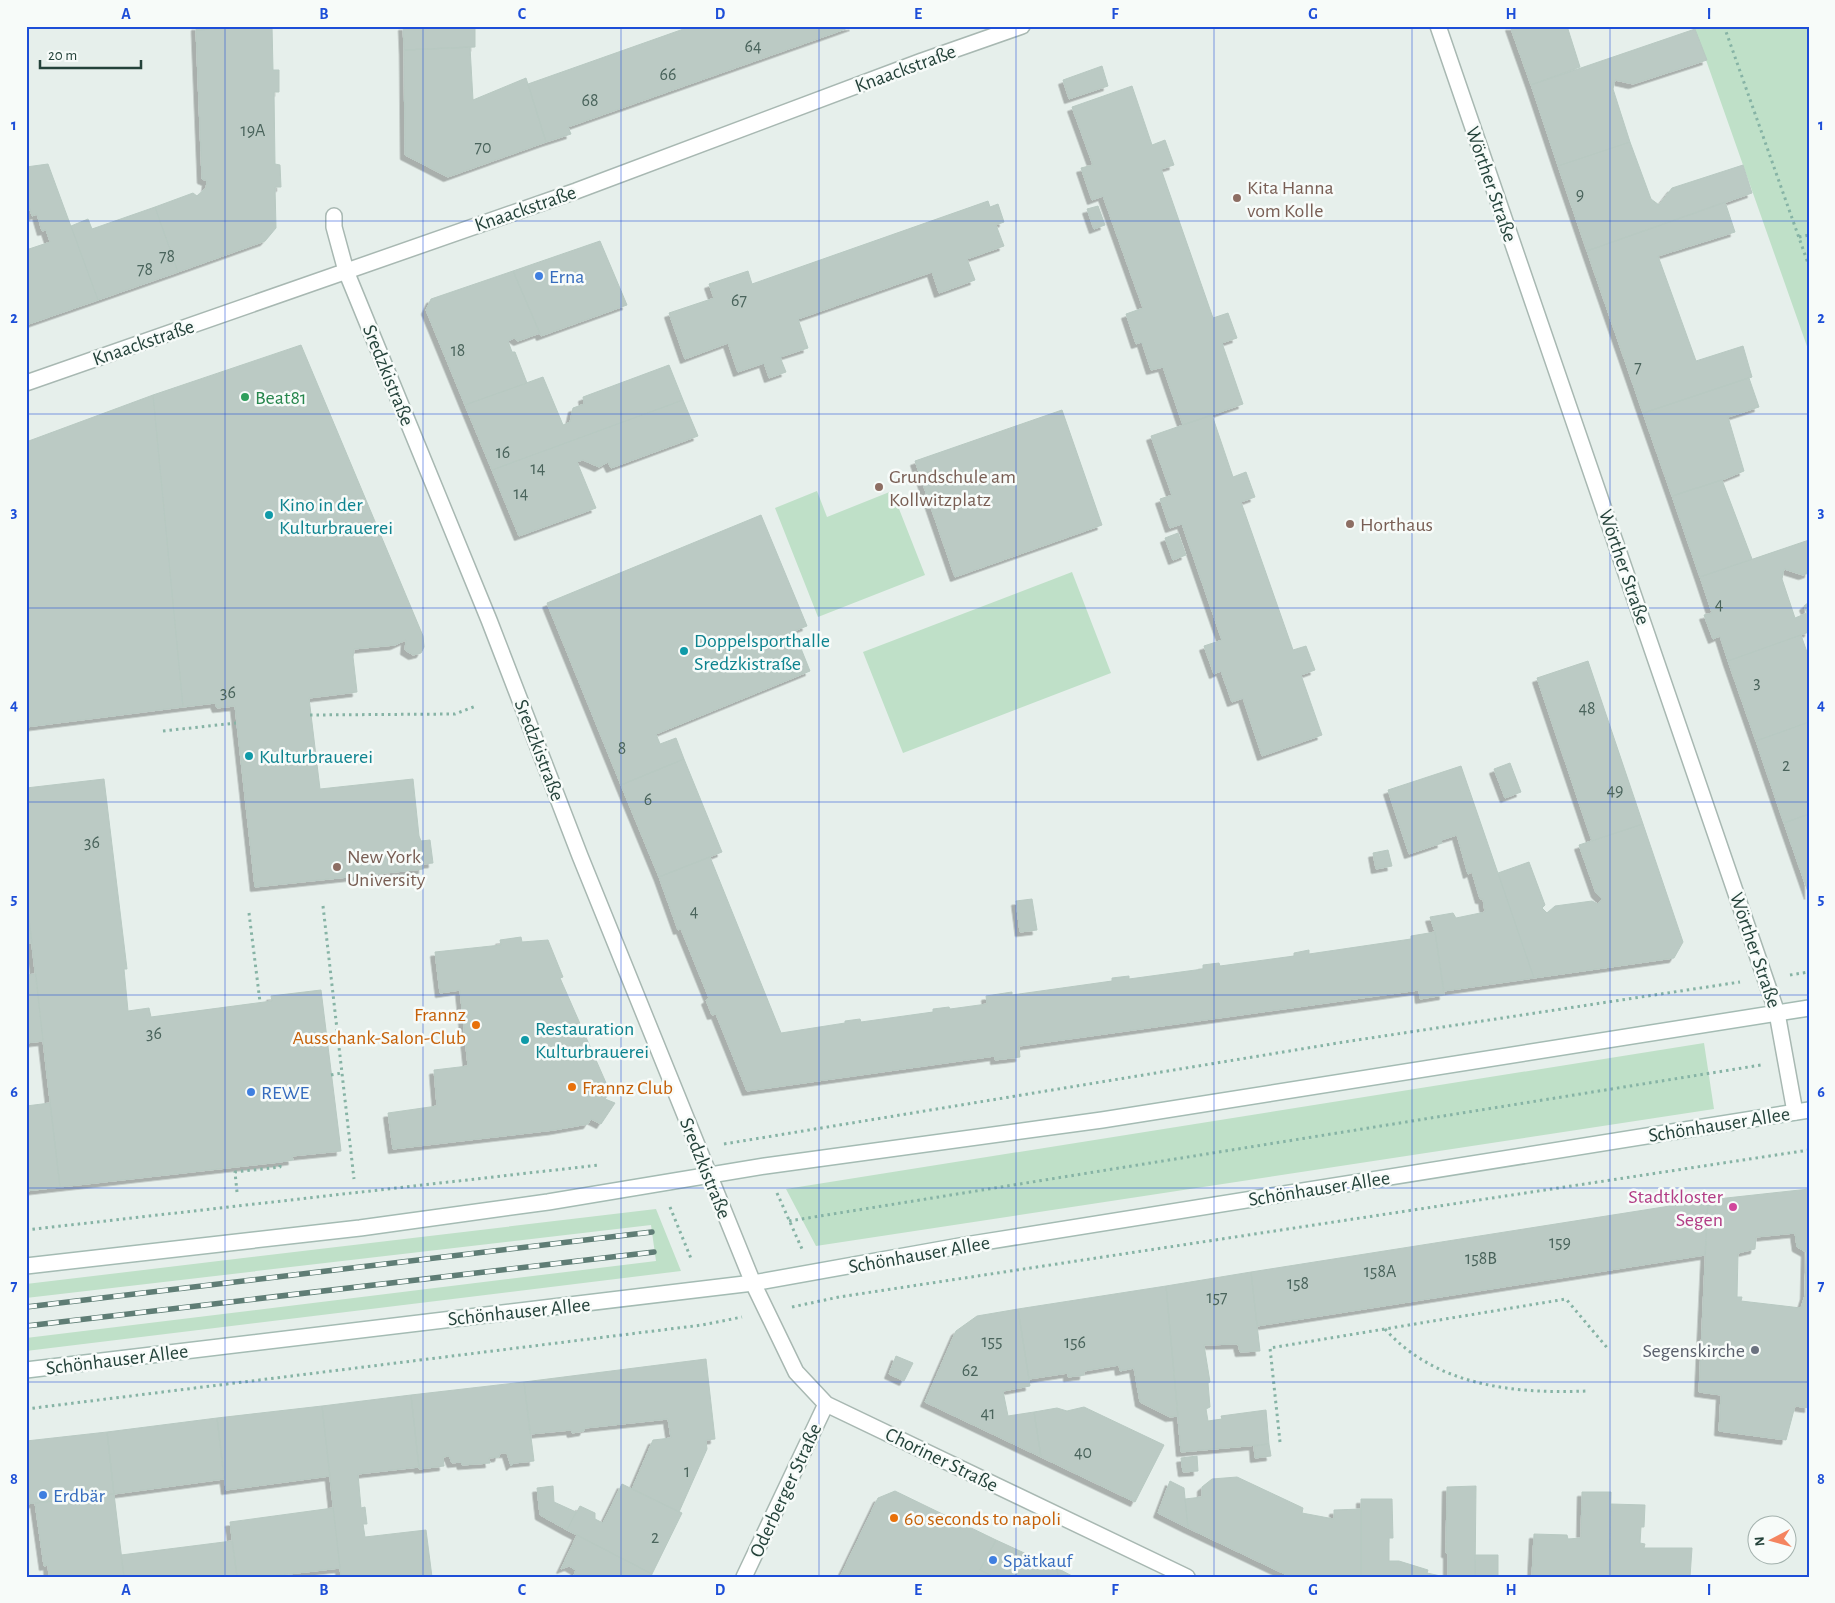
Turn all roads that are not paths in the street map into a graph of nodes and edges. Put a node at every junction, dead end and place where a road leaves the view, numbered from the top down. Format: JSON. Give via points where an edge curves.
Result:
{"nodes":[{"id":1,"x":1022,"y":26,"type":"edge"},
{"id":2,"x":1438,"y":26,"type":"edge"},
{"id":3,"x":334,"y":216,"type":"dead end"},
{"id":4,"x":346,"y":271,"type":"junction"},
{"id":5,"x":26,"y":383,"type":"edge"},
{"id":6,"x":1809,"y":1008,"type":"edge"},
{"id":7,"x":1777,"y":1013,"type":"junction"},
{"id":8,"x":1802,"y":1111,"type":"edge"},
{"id":9,"x":708,"y":1176,"type":"junction"},
{"id":10,"x":26,"y":1266,"type":"edge"},
{"id":11,"x":753,"y":1283,"type":"junction"},
{"id":12,"x":26,"y":1370,"type":"edge"},
{"id":13,"x":826,"y":1404,"type":"junction"},
{"id":14,"x":744,"y":1577,"type":"edge"},
{"id":15,"x":1188,"y":1577,"type":"edge"}],
"edges":[{"from":1,"to":4,"type":"street","name":"Knaackstraße","via":[[576,191]]},
{"from":2,"to":7,"type":"street","name":"Wörther Straße"},
{"from":3,"to":4,"type":"street","name":"Sredzkistraße"},
{"from":4,"to":5,"type":"street","name":"Knaackstraße"},
{"from":4,"to":9,"type":"street","name":"Sredzkistraße","via":[[493,629]]},
{"from":6,"to":7,"type":"street"},
{"from":7,"to":8,"type":"street","name":"Wörther Straße"},
{"from":7,"to":9,"type":"street","via":[[1102,1120]]},
{"from":8,"to":11,"type":"street","name":"Schönhauser Allee","via":[[995,1240]]},
{"from":9,"to":10,"type":"street","via":[[360,1228]]},
{"from":9,"to":11,"type":"street","name":"Sredzkistraße"},
{"from":11,"to":12,"type":"street","name":"Schönhauser Allee"},
{"from":11,"to":13,"type":"street","name":"Choriner Straße","via":[[796,1372]]},
{"from":13,"to":14,"type":"street","name":"Oderberger Straße"},
{"from":13,"to":15,"type":"street","name":"Choriner Straße"}]}
